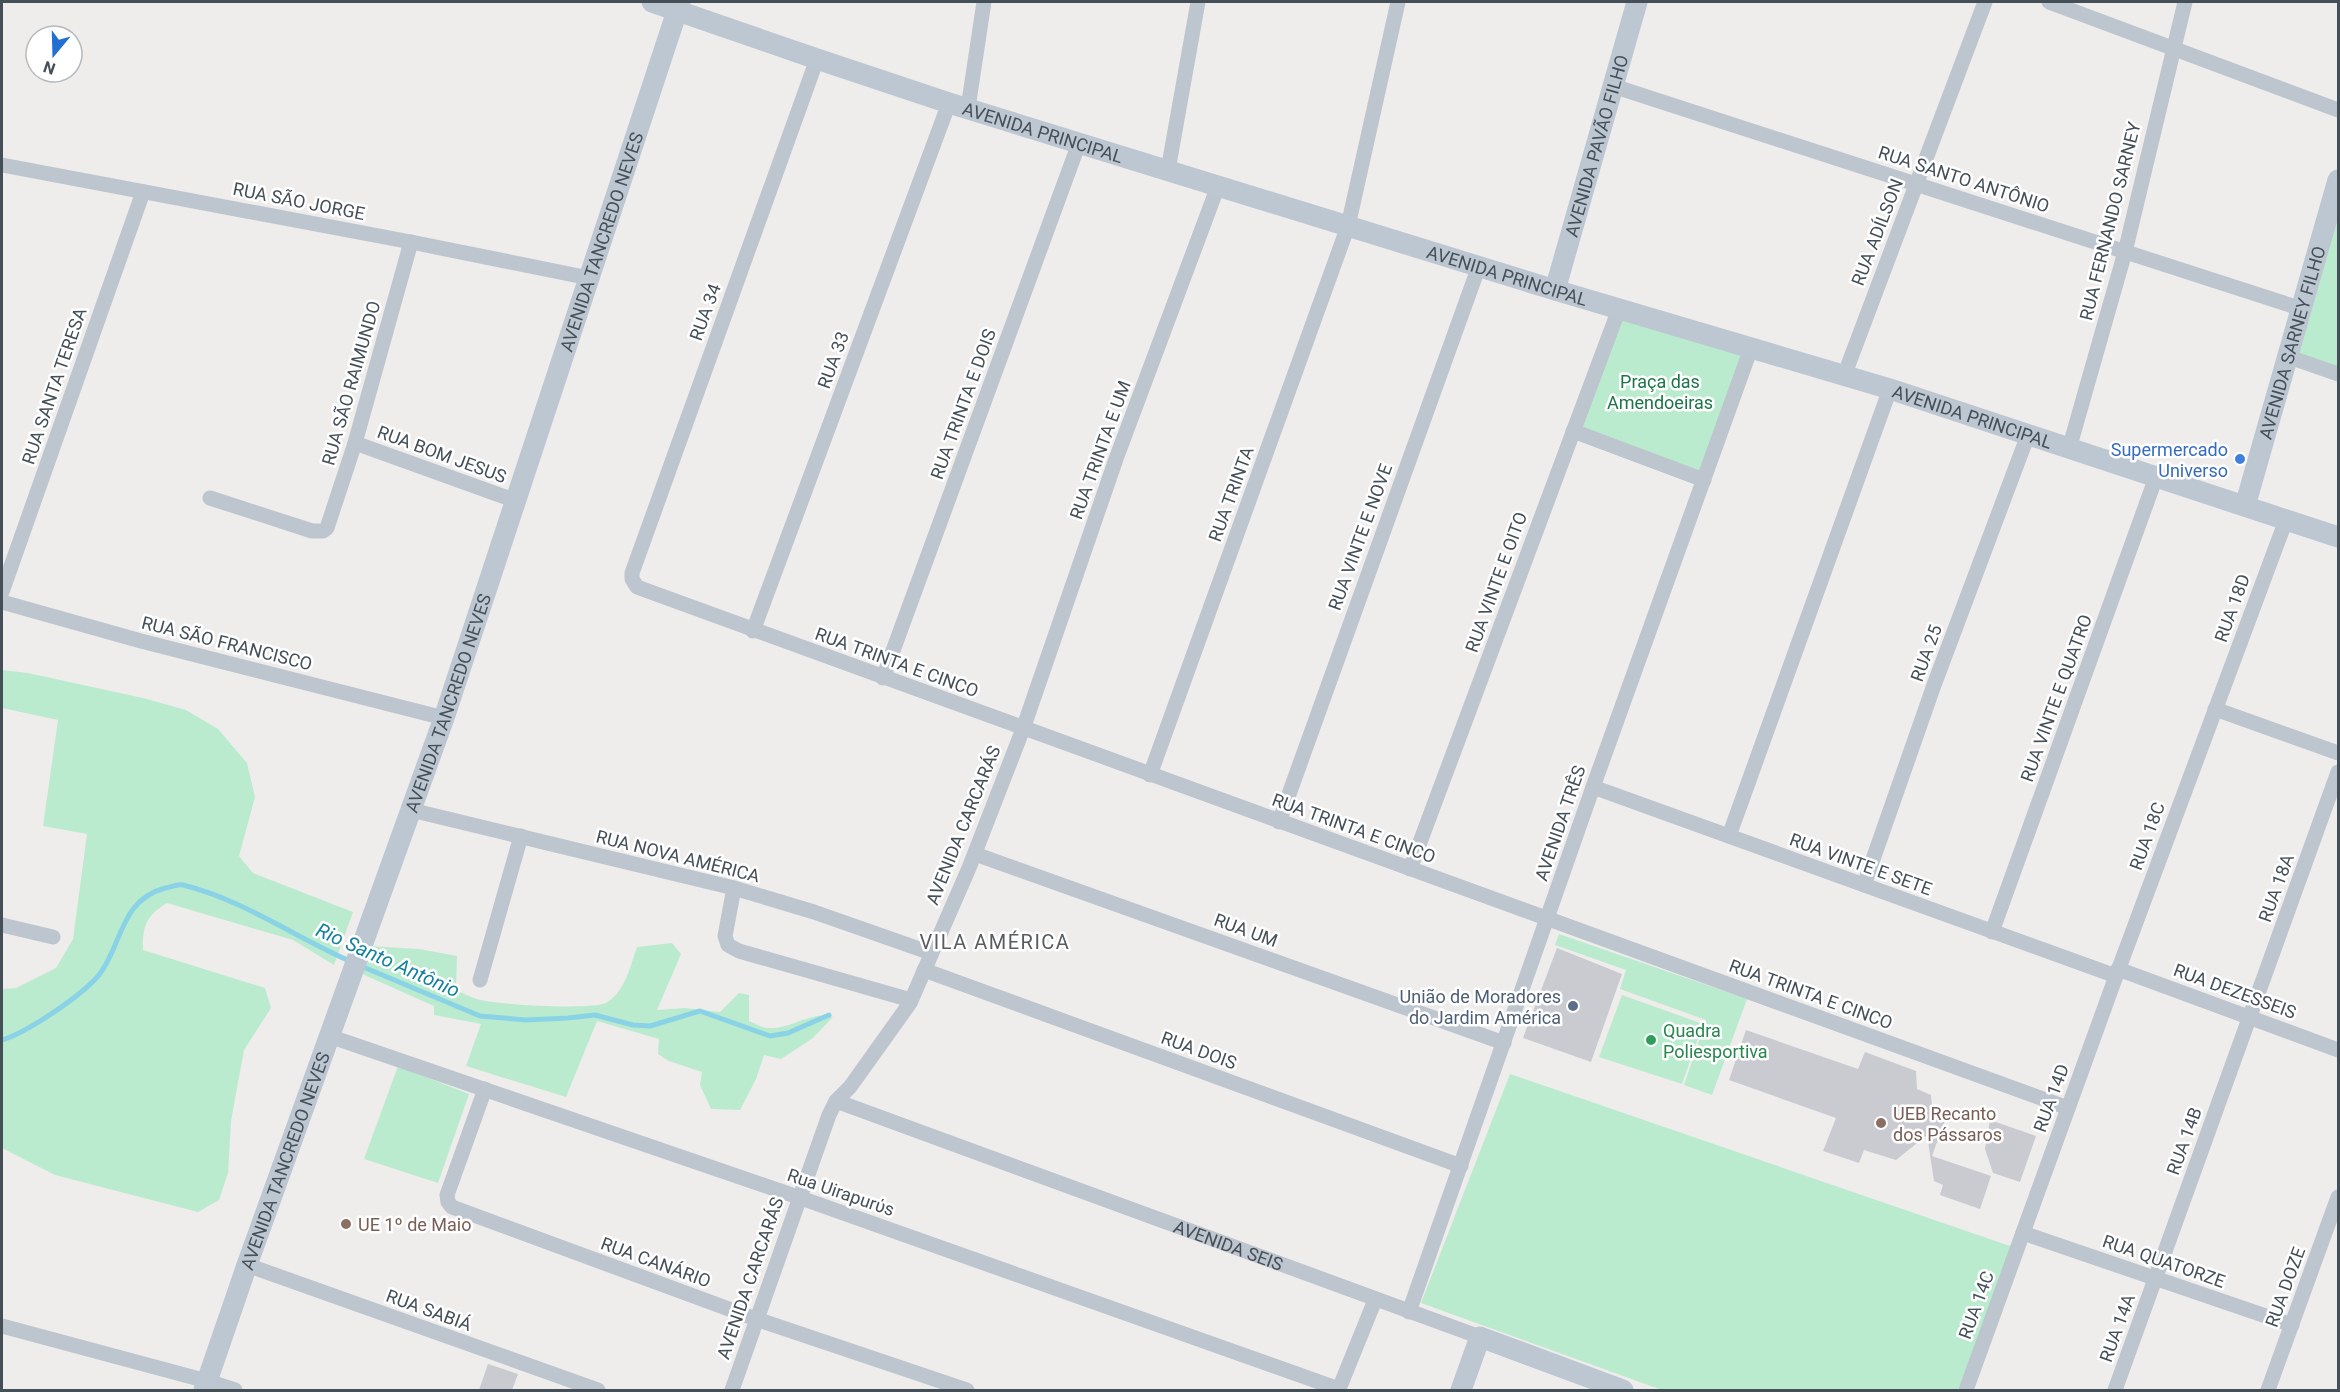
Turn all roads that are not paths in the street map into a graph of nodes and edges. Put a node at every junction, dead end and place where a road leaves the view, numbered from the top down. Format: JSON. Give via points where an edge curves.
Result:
{"nodes":[{"id":1,"x":652,"y":2,"type":"edge"},
{"id":2,"x":984,"y":2,"type":"edge"},
{"id":3,"x":1198,"y":2,"type":"edge"},
{"id":4,"x":1398,"y":2,"type":"edge"},
{"id":5,"x":1636,"y":2,"type":"edge"},
{"id":6,"x":1985,"y":2,"type":"edge"},
{"id":7,"x":2049,"y":2,"type":"edge"},
{"id":8,"x":2185,"y":2,"type":"edge"},
{"id":9,"x":679,"y":6,"type":"edge"},
{"id":10,"x":2173,"y":47,"type":"junction"},
{"id":11,"x":817,"y":59,"type":"junction"},
{"id":12,"x":1613,"y":86,"type":"junction"},
{"id":13,"x":959,"y":106,"type":"junction"},
{"id":14,"x":2338,"y":110,"type":"edge"},
{"id":15,"x":1079,"y":143,"type":"junction"},
{"id":16,"x":2,"y":165,"type":"edge"},
{"id":17,"x":1168,"y":170,"type":"junction"},
{"id":18,"x":2338,"y":180,"type":"edge"},
{"id":19,"x":1916,"y":184,"type":"junction"},
{"id":20,"x":1218,"y":186,"type":"junction"},
{"id":21,"x":143,"y":192,"type":"junction"},
{"id":22,"x":1348,"y":226,"type":"junction"},
{"id":23,"x":411,"y":242,"type":"junction"},
{"id":24,"x":2125,"y":252,"type":"junction"},
{"id":25,"x":1479,"y":266,"type":"junction"},
{"id":26,"x":589,"y":278,"type":"junction"},
{"id":27,"x":1555,"y":290,"type":"junction"},
{"id":28,"x":1619,"y":309,"type":"junction"},
{"id":29,"x":2302,"y":309,"type":"junction"},
{"id":30,"x":1751,"y":348,"type":"junction"},
{"id":31,"x":2289,"y":357,"type":"junction"},
{"id":32,"x":2338,"y":374,"type":"edge"},
{"id":33,"x":1844,"y":376,"type":"junction"},
{"id":34,"x":1890,"y":389,"type":"junction"},
{"id":35,"x":1573,"y":430,"type":"junction"},
{"id":36,"x":2028,"y":435,"type":"junction"},
{"id":37,"x":355,"y":443,"type":"junction"},
{"id":38,"x":2069,"y":449,"type":"junction"},
{"id":39,"x":2156,"y":477,"type":"junction"},
{"id":40,"x":1704,"y":480,"type":"junction"},
{"id":41,"x":210,"y":498,"type":"dead end"},
{"id":42,"x":516,"y":501,"type":"junction"},
{"id":43,"x":2245,"y":506,"type":"junction"},
{"id":44,"x":2286,"y":520,"type":"junction"},
{"id":45,"x":2338,"y":537,"type":"edge"},
{"id":46,"x":632,"y":579,"type":"joint"},
{"id":47,"x":2,"y":592,"type":"edge"},
{"id":48,"x":2,"y":602,"type":"edge"},
{"id":49,"x":753,"y":631,"type":"junction"},
{"id":50,"x":883,"y":678,"type":"junction"},
{"id":51,"x":2215,"y":709,"type":"junction"},
{"id":52,"x":444,"y":718,"type":"junction"},
{"id":53,"x":1023,"y":729,"type":"junction"},
{"id":54,"x":2338,"y":753,"type":"edge"},
{"id":55,"x":2338,"y":772,"type":"edge"},
{"id":56,"x":1150,"y":775,"type":"junction"},
{"id":57,"x":1593,"y":787,"type":"junction"},
{"id":58,"x":411,"y":810,"type":"junction"},
{"id":59,"x":1279,"y":822,"type":"junction"},
{"id":60,"x":521,"y":836,"type":"junction"},
{"id":61,"x":1729,"y":836,"type":"junction"},
{"id":62,"x":975,"y":854,"type":"junction"},
{"id":63,"x":1410,"y":869,"type":"junction"},
{"id":64,"x":1864,"y":885,"type":"junction"},
{"id":65,"x":734,"y":888,"type":"junction"},
{"id":66,"x":1548,"y":919,"type":"junction"},
{"id":67,"x":2,"y":925,"type":"edge"},
{"id":68,"x":1992,"y":932,"type":"junction"},
{"id":69,"x":53,"y":937,"type":"dead end"},
{"id":70,"x":932,"y":953,"type":"junction"},
{"id":71,"x":924,"y":970,"type":"junction"},
{"id":72,"x":2117,"y":973,"type":"junction"},
{"id":73,"x":480,"y":980,"type":"dead end"},
{"id":74,"x":910,"y":1000,"type":"junction"},
{"id":75,"x":2250,"y":1017,"type":"junction"},
{"id":76,"x":329,"y":1036,"type":"junction"},
{"id":77,"x":1504,"y":1043,"type":"junction"},
{"id":78,"x":2338,"y":1050,"type":"edge"},
{"id":79,"x":484,"y":1089,"type":"junction"},
{"id":80,"x":836,"y":1101,"type":"junction"},
{"id":81,"x":2068,"y":1108,"type":"junction"},
{"id":82,"x":1461,"y":1166,"type":"junction"},
{"id":83,"x":798,"y":1197,"type":"junction"},
{"id":84,"x":2338,"y":1197,"type":"edge"},
{"id":85,"x":2023,"y":1233,"type":"junction"},
{"id":86,"x":247,"y":1265,"type":"junction"},
{"id":87,"x":2156,"y":1279,"type":"junction"},
{"id":88,"x":1375,"y":1300,"type":"junction"},
{"id":89,"x":1409,"y":1312,"type":"junction"},
{"id":90,"x":756,"y":1319,"type":"junction"},
{"id":91,"x":2292,"y":1325,"type":"junction"},
{"id":92,"x":2,"y":1326,"type":"edge"},
{"id":93,"x":1480,"y":1337,"type":"junction"},
{"id":94,"x":206,"y":1386,"type":"edge"},
{"id":95,"x":1610,"y":1388,"type":"edge"},
{"id":96,"x":1339,"y":1389,"type":"edge"},
{"id":97,"x":234,"y":1390,"type":"edge"},
{"id":98,"x":598,"y":1390,"type":"edge"},
{"id":99,"x":732,"y":1390,"type":"edge"},
{"id":100,"x":967,"y":1390,"type":"edge"},
{"id":101,"x":1461,"y":1390,"type":"edge"},
{"id":102,"x":1966,"y":1390,"type":"edge"},
{"id":103,"x":2115,"y":1390,"type":"edge"},
{"id":104,"x":2268,"y":1390,"type":"edge"}],
"edges":[{"from":1,"to":9,"type":"street","name":"AVENIDA PRINCIPAL"},
{"from":2,"to":13,"type":"street"},
{"from":3,"to":17,"type":"street"},
{"from":4,"to":22,"type":"street","name":"RUA TRINTA"},
{"from":5,"to":12,"type":"street","name":"AVENIDA PAVÃO FILHO"},
{"from":6,"to":19,"type":"street","name":"RUA ADÍLSON"},
{"from":7,"to":10,"type":"street"},
{"from":8,"to":10,"type":"street","name":"RUA FERNANDO SARNEY"},
{"from":9,"to":11,"type":"street","name":"AVENIDA PRINCIPAL"},
{"from":9,"to":26,"type":"street","name":"AVENIDA TANCREDO NEVES"},
{"from":10,"to":14,"type":"street"},
{"from":10,"to":24,"type":"street","name":"RUA FERNANDO SARNEY"},
{"from":11,"to":13,"type":"street","name":"AVENIDA PRINCIPAL"},
{"from":11,"to":46,"type":"street","name":"RUA 34"},
{"from":12,"to":19,"type":"street","name":"RUA SANTO ANTÔNIO"},
{"from":12,"to":27,"type":"street","name":"AVENIDA PAVÃO FILHO"},
{"from":13,"to":15,"type":"street","name":"AVENIDA PRINCIPAL"},
{"from":13,"to":49,"type":"street","name":"RUA 33"},
{"from":15,"to":17,"type":"street","name":"AVENIDA PRINCIPAL"},
{"from":15,"to":50,"type":"street","name":"RUA TRINTA E DOIS"},
{"from":16,"to":21,"type":"street","name":"RUA SÃO JORGE"},
{"from":17,"to":20,"type":"street","name":"AVENIDA PRINCIPAL"},
{"from":18,"to":29,"type":"street","name":"AVENIDA SARNEY FILHO"},
{"from":19,"to":24,"type":"street","name":"RUA SANTO ANTÔNIO"},
{"from":19,"to":33,"type":"street","name":"RUA ADÍLSON"},
{"from":20,"to":22,"type":"street","name":"AVENIDA PRINCIPAL"},
{"from":20,"to":53,"type":"street","name":"RUA TRINTA E UM","via":[[1116,459]]},
{"from":21,"to":23,"type":"street","name":"RUA SÃO JORGE"},
{"from":21,"to":47,"type":"street","name":"RUA SANTA TERESA"},
{"from":22,"to":25,"type":"street","name":"AVENIDA PRINCIPAL"},
{"from":22,"to":56,"type":"street","name":"RUA TRINTA"},
{"from":23,"to":26,"type":"street","name":"RUA SÃO JORGE"},
{"from":23,"to":37,"type":"street","name":"RUA SÃO RAIMUNDO"},
{"from":24,"to":29,"type":"street","name":"RUA SANTO ANTÔNIO"},
{"from":24,"to":38,"type":"street","name":"RUA FERNANDO SARNEY"},
{"from":25,"to":27,"type":"street","name":"AVENIDA PRINCIPAL"},
{"from":25,"to":59,"type":"street","name":"RUA VINTE E NOVE"},
{"from":26,"to":42,"type":"street","name":"AVENIDA TANCREDO NEVES"},
{"from":27,"to":28,"type":"street","name":"AVENIDA PRINCIPAL"},
{"from":28,"to":30,"type":"street","name":"AVENIDA PRINCIPAL"},
{"from":28,"to":35,"type":"street","name":"RUA VINTE E OITO"},
{"from":29,"to":31,"type":"street","name":"AVENIDA SARNEY FILHO"},
{"from":30,"to":33,"type":"street","name":"AVENIDA PRINCIPAL"},
{"from":30,"to":40,"type":"street","name":"AVENIDA TRÊS"},
{"from":31,"to":32,"type":"street"},
{"from":31,"to":43,"type":"street","name":"AVENIDA SARNEY FILHO"},
{"from":33,"to":34,"type":"street","name":"AVENIDA PRINCIPAL"},
{"from":34,"to":36,"type":"street","name":"AVENIDA PRINCIPAL"},
{"from":34,"to":61,"type":"street"},
{"from":35,"to":40,"type":"street"},
{"from":35,"to":63,"type":"street","name":"RUA VINTE E OITO"},
{"from":36,"to":38,"type":"street","name":"AVENIDA PRINCIPAL"},
{"from":36,"to":64,"type":"street","name":"RUA 25"},
{"from":37,"to":41,"type":"street","name":"RUA SÃO RAIMUNDO","via":[[330,523],[323,531],[312,531]]},
{"from":37,"to":42,"type":"street","name":"RUA BOM JESUS"},
{"from":38,"to":39,"type":"street","name":"AVENIDA PRINCIPAL"},
{"from":39,"to":43,"type":"street","name":"AVENIDA PRINCIPAL"},
{"from":39,"to":68,"type":"street","name":"RUA VINTE E QUATRO"},
{"from":40,"to":57,"type":"street","name":"AVENIDA TRÊS"},
{"from":42,"to":52,"type":"street","name":"AVENIDA TANCREDO NEVES"},
{"from":43,"to":44,"type":"street","name":"AVENIDA PRINCIPAL"},
{"from":44,"to":45,"type":"street","name":"AVENIDA PRINCIPAL"},
{"from":44,"to":51,"type":"street","name":"RUA 18D"},
{"from":46,"to":49,"type":"street","name":"RUA TRINTA E CINCO","via":[[641,590]]},
{"from":48,"to":52,"type":"street","name":"RUA SÃO FRANCISCO"},
{"from":49,"to":50,"type":"street","name":"RUA TRINTA E CINCO"},
{"from":50,"to":53,"type":"street","name":"RUA TRINTA E CINCO"},
{"from":51,"to":54,"type":"street"},
{"from":51,"to":72,"type":"street","name":"RUA 18C"},
{"from":52,"to":58,"type":"street","name":"AVENIDA TANCREDO NEVES"},
{"from":53,"to":56,"type":"street","name":"RUA TRINTA E CINCO"},
{"from":53,"to":62,"type":"street","name":"AVENIDA CARCARÁS"},
{"from":55,"to":75,"type":"street","name":"RUA 18A"},
{"from":56,"to":59,"type":"street","name":"RUA TRINTA E CINCO"},
{"from":57,"to":61,"type":"street","name":"RUA VINTE E SETE"},
{"from":57,"to":66,"type":"street","name":"AVENIDA TRÊS"},
{"from":58,"to":60,"type":"street","name":"RUA NOVA AMÉRICA"},
{"from":58,"to":76,"type":"street","name":"AVENIDA TANCREDO NEVES"},
{"from":59,"to":63,"type":"street","name":"RUA TRINTA E CINCO"},
{"from":60,"to":65,"type":"street","name":"RUA NOVA AMÉRICA"},
{"from":60,"to":73,"type":"street"},
{"from":61,"to":64,"type":"street","name":"RUA VINTE E SETE"},
{"from":62,"to":70,"type":"street","name":"AVENIDA CARCARÁS"},
{"from":62,"to":77,"type":"street","name":"RUA UM"},
{"from":63,"to":66,"type":"street","name":"RUA TRINTA E CINCO"},
{"from":64,"to":68,"type":"street","name":"RUA VINTE E SETE"},
{"from":65,"to":70,"type":"street","name":"RUA NOVA AMÉRICA"},
{"from":65,"to":74,"type":"street","via":[[725,936],[728,945]]},
{"from":66,"to":77,"type":"street","name":"AVENIDA TRÊS"},
{"from":66,"to":81,"type":"street","name":"RUA TRINTA E CINCO"},
{"from":67,"to":69,"type":"street"},
{"from":68,"to":72,"type":"street","name":"RUA VINTE E SETE"},
{"from":70,"to":71,"type":"street","name":"AVENIDA CARCARÁS"},
{"from":71,"to":74,"type":"street","name":"AVENIDA CARCARÁS"},
{"from":71,"to":82,"type":"street","name":"RUA DOIS"},
{"from":72,"to":75,"type":"street","name":"RUA DEZESSEIS"},
{"from":72,"to":81,"type":"street","name":"RUA 14D"},
{"from":74,"to":80,"type":"street","name":"AVENIDA CARCARÁS"},
{"from":75,"to":78,"type":"street","name":"RUA DEZESSEIS"},
{"from":75,"to":87,"type":"street","name":"RUA 14B"},
{"from":76,"to":79,"type":"street","name":"Rua Uirapurύs"},
{"from":76,"to":86,"type":"street","name":"AVENIDA TANCREDO NEVES"},
{"from":77,"to":82,"type":"street","name":"AVENIDA TRÊS"},
{"from":79,"to":83,"type":"street","name":"Rua Uirapurύs"},
{"from":79,"to":90,"type":"street","name":"RUA CANÁRIO","via":[[447,1195],[452,1207]]},
{"from":80,"to":83,"type":"street","name":"AVENIDA CARCARÁS"},
{"from":80,"to":88,"type":"street","name":"AVENIDA SEIS"},
{"from":81,"to":85,"type":"street","name":"RUA 14D"},
{"from":82,"to":89,"type":"street","name":"AVENIDA TRÊS"},
{"from":83,"to":90,"type":"street","name":"AVENIDA CARCARÁS"},
{"from":83,"to":96,"type":"street","name":"Rua Uirapurύs"},
{"from":84,"to":91,"type":"street","name":"RUA DOZE"},
{"from":85,"to":87,"type":"street","name":"RUA QUATORZE"},
{"from":85,"to":102,"type":"street","name":"RUA 14C"},
{"from":86,"to":94,"type":"street","name":"AVENIDA TANCREDO NEVES"},
{"from":86,"to":98,"type":"street","name":"RUA SABIÁ"},
{"from":87,"to":91,"type":"street","name":"RUA QUATORZE"},
{"from":87,"to":103,"type":"street","name":"RUA 14A"},
{"from":88,"to":89,"type":"street","name":"AVENIDA SEIS"},
{"from":88,"to":96,"type":"street"},
{"from":89,"to":93,"type":"street","name":"AVENIDA SEIS"},
{"from":90,"to":99,"type":"street","name":"AVENIDA CARCARÁS"},
{"from":90,"to":100,"type":"street","name":"RUA CANÁRIO"},
{"from":91,"to":104,"type":"street","name":"RUA DOZE"},
{"from":92,"to":94,"type":"street"},
{"from":93,"to":95,"type":"street","name":"AVENIDA SEIS"},
{"from":93,"to":101,"type":"street"},
{"from":94,"to":97,"type":"street"}]}
